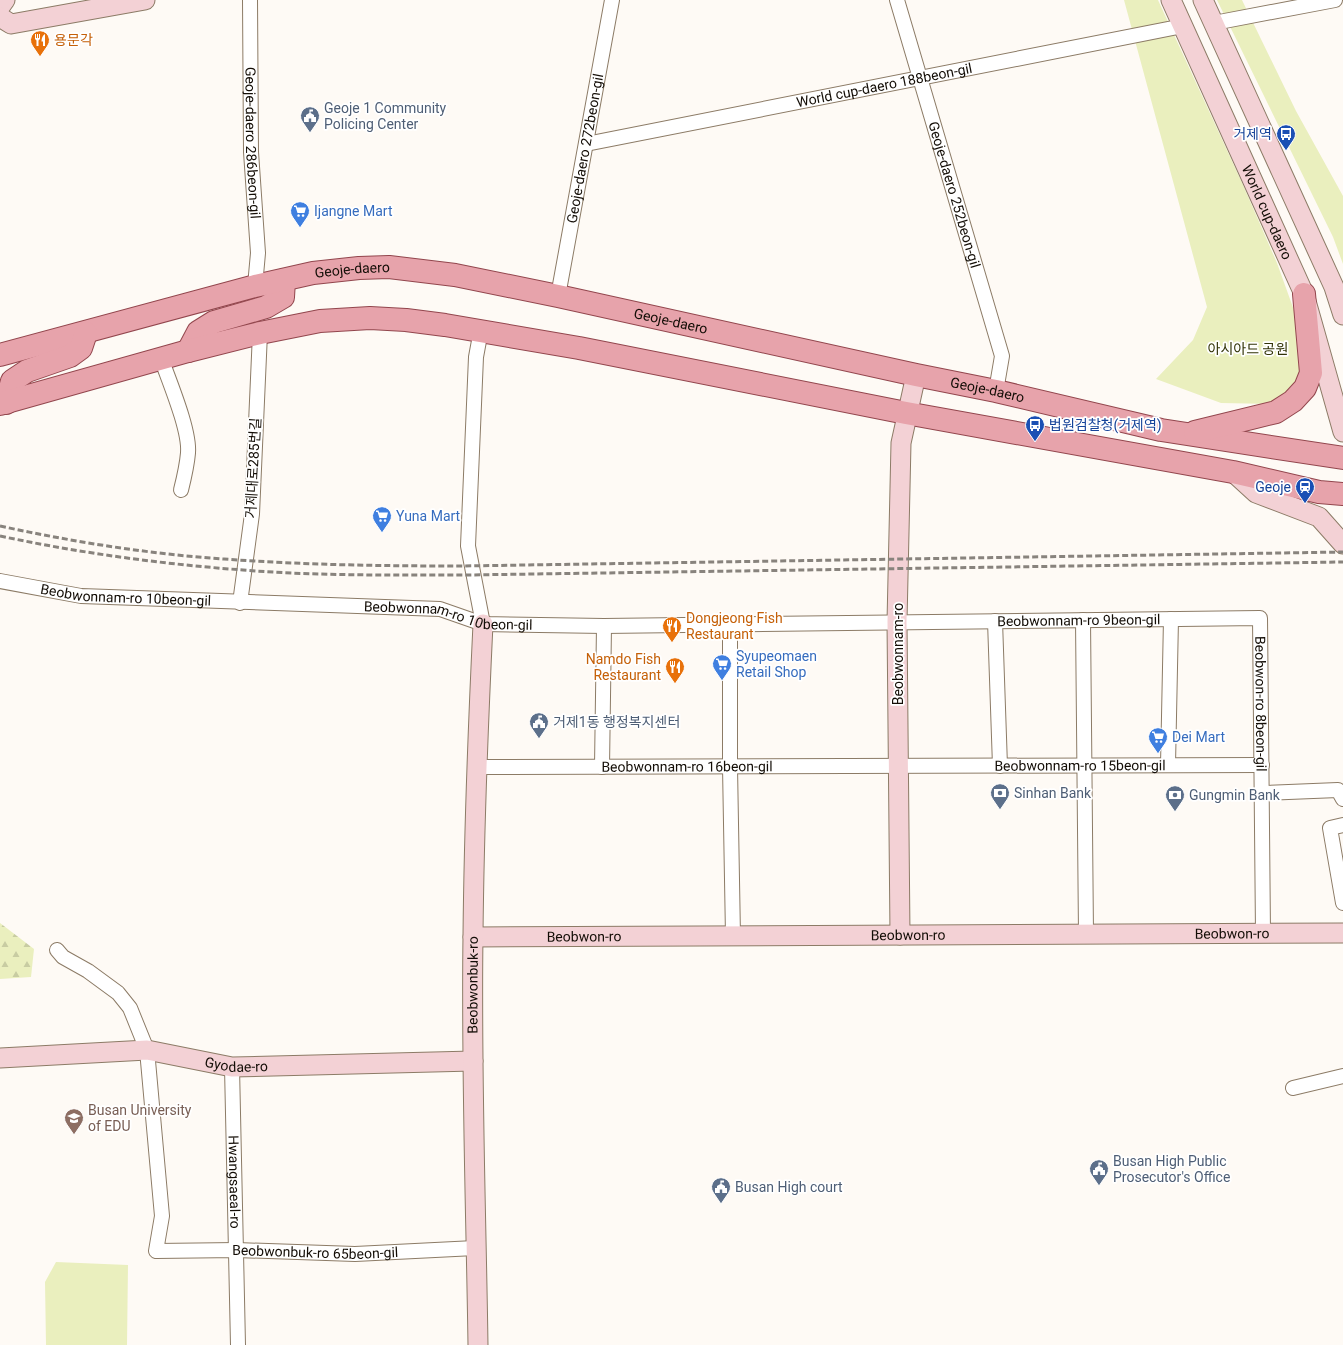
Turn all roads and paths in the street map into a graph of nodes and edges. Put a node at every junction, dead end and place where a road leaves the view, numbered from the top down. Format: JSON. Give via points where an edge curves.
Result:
{"nodes":[{"id":1,"x":5,"y":0,"type":"edge"},
{"id":2,"x":145,"y":0,"type":"edge"},
{"id":3,"x":250,"y":0,"type":"edge"},
{"id":4,"x":612,"y":0,"type":"edge"},
{"id":5,"x":897,"y":0,"type":"edge"},
{"id":6,"x":1171,"y":0,"type":"edge"},
{"id":7,"x":1203,"y":0,"type":"edge"},
{"id":8,"x":1335,"y":0,"type":"edge"},
{"id":9,"x":0,"y":7,"type":"edge"},
{"id":10,"x":0,"y":17,"type":"edge"},
{"id":11,"x":1214,"y":23,"type":"junction"},
{"id":12,"x":1183,"y":26,"type":"junction"},
{"id":13,"x":920,"y":77,"type":"junction"},
{"id":14,"x":586,"y":144,"type":"junction"},
{"id":15,"x":284,"y":280,"type":"junction"},
{"id":16,"x":255,"y":286,"type":"junction"},
{"id":17,"x":1304,"y":294,"type":"junction"},
{"id":18,"x":558,"y":296,"type":"junction"},
{"id":19,"x":1343,"y":315,"type":"edge"},
{"id":20,"x":481,"y":330,"type":"junction"},
{"id":21,"x":86,"y":332,"type":"junction"},
{"id":22,"x":260,"y":333,"type":"junction"},
{"id":23,"x":188,"y":351,"type":"junction"},
{"id":24,"x":0,"y":356,"type":"edge"},
{"id":25,"x":161,"y":358,"type":"junction"},
{"id":26,"x":916,"y":375,"type":"junction"},
{"id":27,"x":996,"y":390,"type":"junction"},
{"id":28,"x":3,"y":403,"type":"edge"},
{"id":29,"x":906,"y":413,"type":"junction"},
{"id":30,"x":1343,"y":432,"type":"edge"},
{"id":31,"x":1189,"y":434,"type":"junction"},
{"id":32,"x":1343,"y":458,"type":"edge"},
{"id":33,"x":1233,"y":472,"type":"junction"},
{"id":34,"x":181,"y":490,"type":"dead end"},
{"id":35,"x":1343,"y":494,"type":"edge"},
{"id":36,"x":1343,"y":544,"type":"edge"},
{"id":37,"x":0,"y":581,"type":"edge"},
{"id":38,"x":240,"y":603,"type":"junction"},
{"id":39,"x":1260,"y":618,"type":"joint"},
{"id":40,"x":1171,"y":619,"type":"junction"},
{"id":41,"x":1083,"y":620,"type":"junction"},
{"id":42,"x":995,"y":621,"type":"junction"},
{"id":43,"x":897,"y":622,"type":"junction"},
{"id":44,"x":483,"y":624,"type":"junction"},
{"id":45,"x":730,"y":624,"type":"junction"},
{"id":46,"x":604,"y":626,"type":"junction"},
{"id":47,"x":1168,"y":765,"type":"junction"},
{"id":48,"x":1262,"y":765,"type":"junction"},
{"id":49,"x":898,"y":766,"type":"junction"},
{"id":50,"x":1000,"y":766,"type":"junction"},
{"id":51,"x":1084,"y":766,"type":"junction"},
{"id":52,"x":476,"y":767,"type":"junction"},
{"id":53,"x":602,"y":767,"type":"junction"},
{"id":54,"x":730,"y":767,"type":"junction"},
{"id":55,"x":1263,"y":793,"type":"junction"},
{"id":56,"x":1343,"y":799,"type":"edge"},
{"id":57,"x":1343,"y":826,"type":"edge"},
{"id":58,"x":1343,"y":903,"type":"edge"},
{"id":59,"x":1263,"y":933,"type":"junction"},
{"id":60,"x":1343,"y":933,"type":"edge"},
{"id":61,"x":1086,"y":934,"type":"junction"},
{"id":62,"x":900,"y":935,"type":"junction"},
{"id":63,"x":473,"y":936,"type":"junction"},
{"id":64,"x":733,"y":936,"type":"junction"},
{"id":65,"x":57,"y":950,"type":"dead end"},
{"id":66,"x":147,"y":1050,"type":"junction"},
{"id":67,"x":0,"y":1058,"type":"edge"},
{"id":68,"x":473,"y":1061,"type":"junction"},
{"id":69,"x":232,"y":1067,"type":"junction"},
{"id":70,"x":1343,"y":1076,"type":"edge"},
{"id":71,"x":1293,"y":1088,"type":"dead end"},
{"id":72,"x":475,"y":1248,"type":"junction"},
{"id":73,"x":237,"y":1250,"type":"junction"},
{"id":74,"x":238,"y":1345,"type":"edge"},
{"id":75,"x":478,"y":1345,"type":"edge"}],
"edges":[{"from":1,"to":9,"type":"main road"},
{"from":2,"to":10,"type":"main road","via":[[11,24]]},
{"from":3,"to":16,"type":"street","name":"Geoje-daero 286beon-gil","via":[[251,152],[258,253]]},
{"from":4,"to":14,"type":"street","name":"Geoje-daero 272beon-gil"},
{"from":5,"to":13,"type":"street","name":"Geoje-daero 252beon-gil"},
{"from":6,"to":12,"type":"main road","name":"World cup-daero"},
{"from":7,"to":11,"type":"main road","name":"World cup-daero"},
{"from":8,"to":11,"type":"street"},
{"from":11,"to":19,"type":"main road","name":"World cup-daero","via":[[1334,287]]},
{"from":12,"to":13,"type":"street","name":"World cup-daero 188beon-gil"},
{"from":12,"to":17,"type":"main road","name":"World cup-daero"},
{"from":13,"to":14,"type":"street","name":"World cup-daero 188beon-gil"},
{"from":13,"to":27,"type":"street","name":"Geoje-daero 252beon-gil","via":[[1002,356]]},
{"from":14,"to":18,"type":"street","name":"Geoje-daero 272beon-gil"},
{"from":15,"to":16,"type":"main road","name":"Geoje-daero"},
{"from":15,"to":18,"type":"main road","name":"Geoje-daero","via":[[313,273],[389,267],[455,274]]},
{"from":15,"to":23,"type":"main road","via":[[283,297],[266,307],[214,322],[198,332]]},
{"from":16,"to":21,"type":"main road","name":"Geoje-daero"},
{"from":17,"to":30,"type":"main road","name":"World cup-daero"},
{"from":17,"to":31,"type":"main road","via":[[1311,373],[1305,388],[1293,401],[1276,412]]},
{"from":18,"to":26,"type":"main road","name":"Geoje-daero"},
{"from":20,"to":22,"type":"main road","via":[[370,318],[320,321]]},
{"from":20,"to":29,"type":"main road"},
{"from":20,"to":44,"type":"street","via":[[476,356],[468,546]]},
{"from":21,"to":24,"type":"main road","name":"Geoje-daero"},
{"from":21,"to":28,"type":"main road","via":[[81,348],[70,356],[27,371],[12,381]]},
{"from":22,"to":23,"type":"main road"},
{"from":22,"to":38,"type":"street","name":"거제대로285번길","via":[[252,514]]},
{"from":23,"to":25,"type":"main road"},
{"from":25,"to":28,"type":"main road"},
{"from":25,"to":34,"type":"street","via":[[187,437],[188,452]]},
{"from":26,"to":27,"type":"main road","name":"Geoje-daero"},
{"from":26,"to":29,"type":"main road","name":"Beobwonnam-ro"},
{"from":27,"to":31,"type":"main road","name":"Geoje-daero","via":[[1161,430]]},
{"from":29,"to":33,"type":"main road"},
{"from":29,"to":43,"type":"main road","name":"Beobwonnam-ro","via":[[901,443]]},
{"from":31,"to":32,"type":"main road","name":"Geoje-daero"},
{"from":33,"to":35,"type":"main road","via":[[1319,492]]},
{"from":33,"to":36,"type":"main road","via":[[1256,493],[1319,517]]},
{"from":37,"to":38,"type":"street","name":"Beobwonnam-ro 10beon-gil","via":[[81,596]]},
{"from":38,"to":44,"type":"street","name":"Beobwonnam-ro 10beon-gil","via":[[440,609]]},
{"from":39,"to":40,"type":"street","name":"Beobwonnam-ro 9beon-gil"},
{"from":39,"to":48,"type":"street","name":"Beobwon-ro 8beon-gil"},
{"from":40,"to":41,"type":"street","name":"Beobwonnam-ro 9beon-gil"},
{"from":40,"to":47,"type":"street"},
{"from":41,"to":42,"type":"street","name":"Beobwonnam-ro 9beon-gil"},
{"from":41,"to":51,"type":"street"},
{"from":42,"to":43,"type":"street","name":"Beobwonnam-ro 9beon-gil"},
{"from":42,"to":50,"type":"street"},
{"from":43,"to":45,"type":"street","name":"Beobwonnam-ro 10beon-gil"},
{"from":43,"to":49,"type":"main road","name":"Beobwonnam-ro"},
{"from":44,"to":46,"type":"street","name":"Beobwonnam-ro 10beon-gil"},
{"from":44,"to":52,"type":"main road","name":"Beobwonbuk-ro"},
{"from":45,"to":46,"type":"street","name":"Beobwonnam-ro 10beon-gil"},
{"from":45,"to":54,"type":"street"},
{"from":46,"to":53,"type":"street"},
{"from":47,"to":48,"type":"street","name":"Beobwonnam-ro 15beon-gil"},
{"from":47,"to":51,"type":"street","name":"Beobwonnam-ro 15beon-gil"},
{"from":48,"to":55,"type":"street","name":"Beobwon-ro 8beon-gil"},
{"from":49,"to":50,"type":"street","name":"Beobwonnam-ro 15beon-gil"},
{"from":49,"to":54,"type":"street","name":"Beobwonnam-ro 16beon-gil"},
{"from":49,"to":62,"type":"main road","name":"Beobwonnam-ro"},
{"from":50,"to":51,"type":"street","name":"Beobwonnam-ro 15beon-gil"},
{"from":51,"to":61,"type":"street"},
{"from":52,"to":53,"type":"street","name":"Beobwonnam-ro 16beon-gil"},
{"from":52,"to":63,"type":"main road","name":"Beobwonbuk-ro"},
{"from":53,"to":54,"type":"street","name":"Beobwonnam-ro 16beon-gil"},
{"from":54,"to":64,"type":"street"},
{"from":55,"to":56,"type":"street","via":[[1338,790]]},
{"from":55,"to":59,"type":"street","name":"Beobwon-ro 8beon-gil"},
{"from":57,"to":58,"type":"street","via":[[1330,828]]},
{"from":59,"to":60,"type":"main road","name":"Beobwon-ro"},
{"from":59,"to":61,"type":"main road","name":"Beobwon-ro"},
{"from":61,"to":62,"type":"main road","name":"Beobwon-ro"},
{"from":62,"to":64,"type":"main road","name":"Beobwon-ro"},
{"from":63,"to":64,"type":"main road","name":"Beobwon-ro"},
{"from":63,"to":68,"type":"main road","name":"Beobwonbuk-ro"},
{"from":65,"to":66,"type":"street","via":[[63,957],[88,970],[118,993],[130,1008]]},
{"from":66,"to":67,"type":"main road","name":"Gyodae-ro"},
{"from":66,"to":69,"type":"main road","name":"Gyodae-ro"},
{"from":66,"to":73,"type":"street","name":"Beobwonbuk-ro 65beon-gil","via":[[162,1216],[156,1251]]},
{"from":68,"to":69,"type":"main road","name":"Gyodae-ro"},
{"from":68,"to":72,"type":"main road","name":"Beobwonbuk-ro"},
{"from":69,"to":73,"type":"street","name":"Hwangsaeal-ro"},
{"from":70,"to":71,"type":"street"},
{"from":72,"to":73,"type":"street","name":"Beobwonbuk-ro 65beon-gil","via":[[355,1254]]},
{"from":72,"to":75,"type":"main road","name":"Beobwonbuk-ro"},
{"from":73,"to":74,"type":"street","name":"Hwangsaeal-ro"}]}
